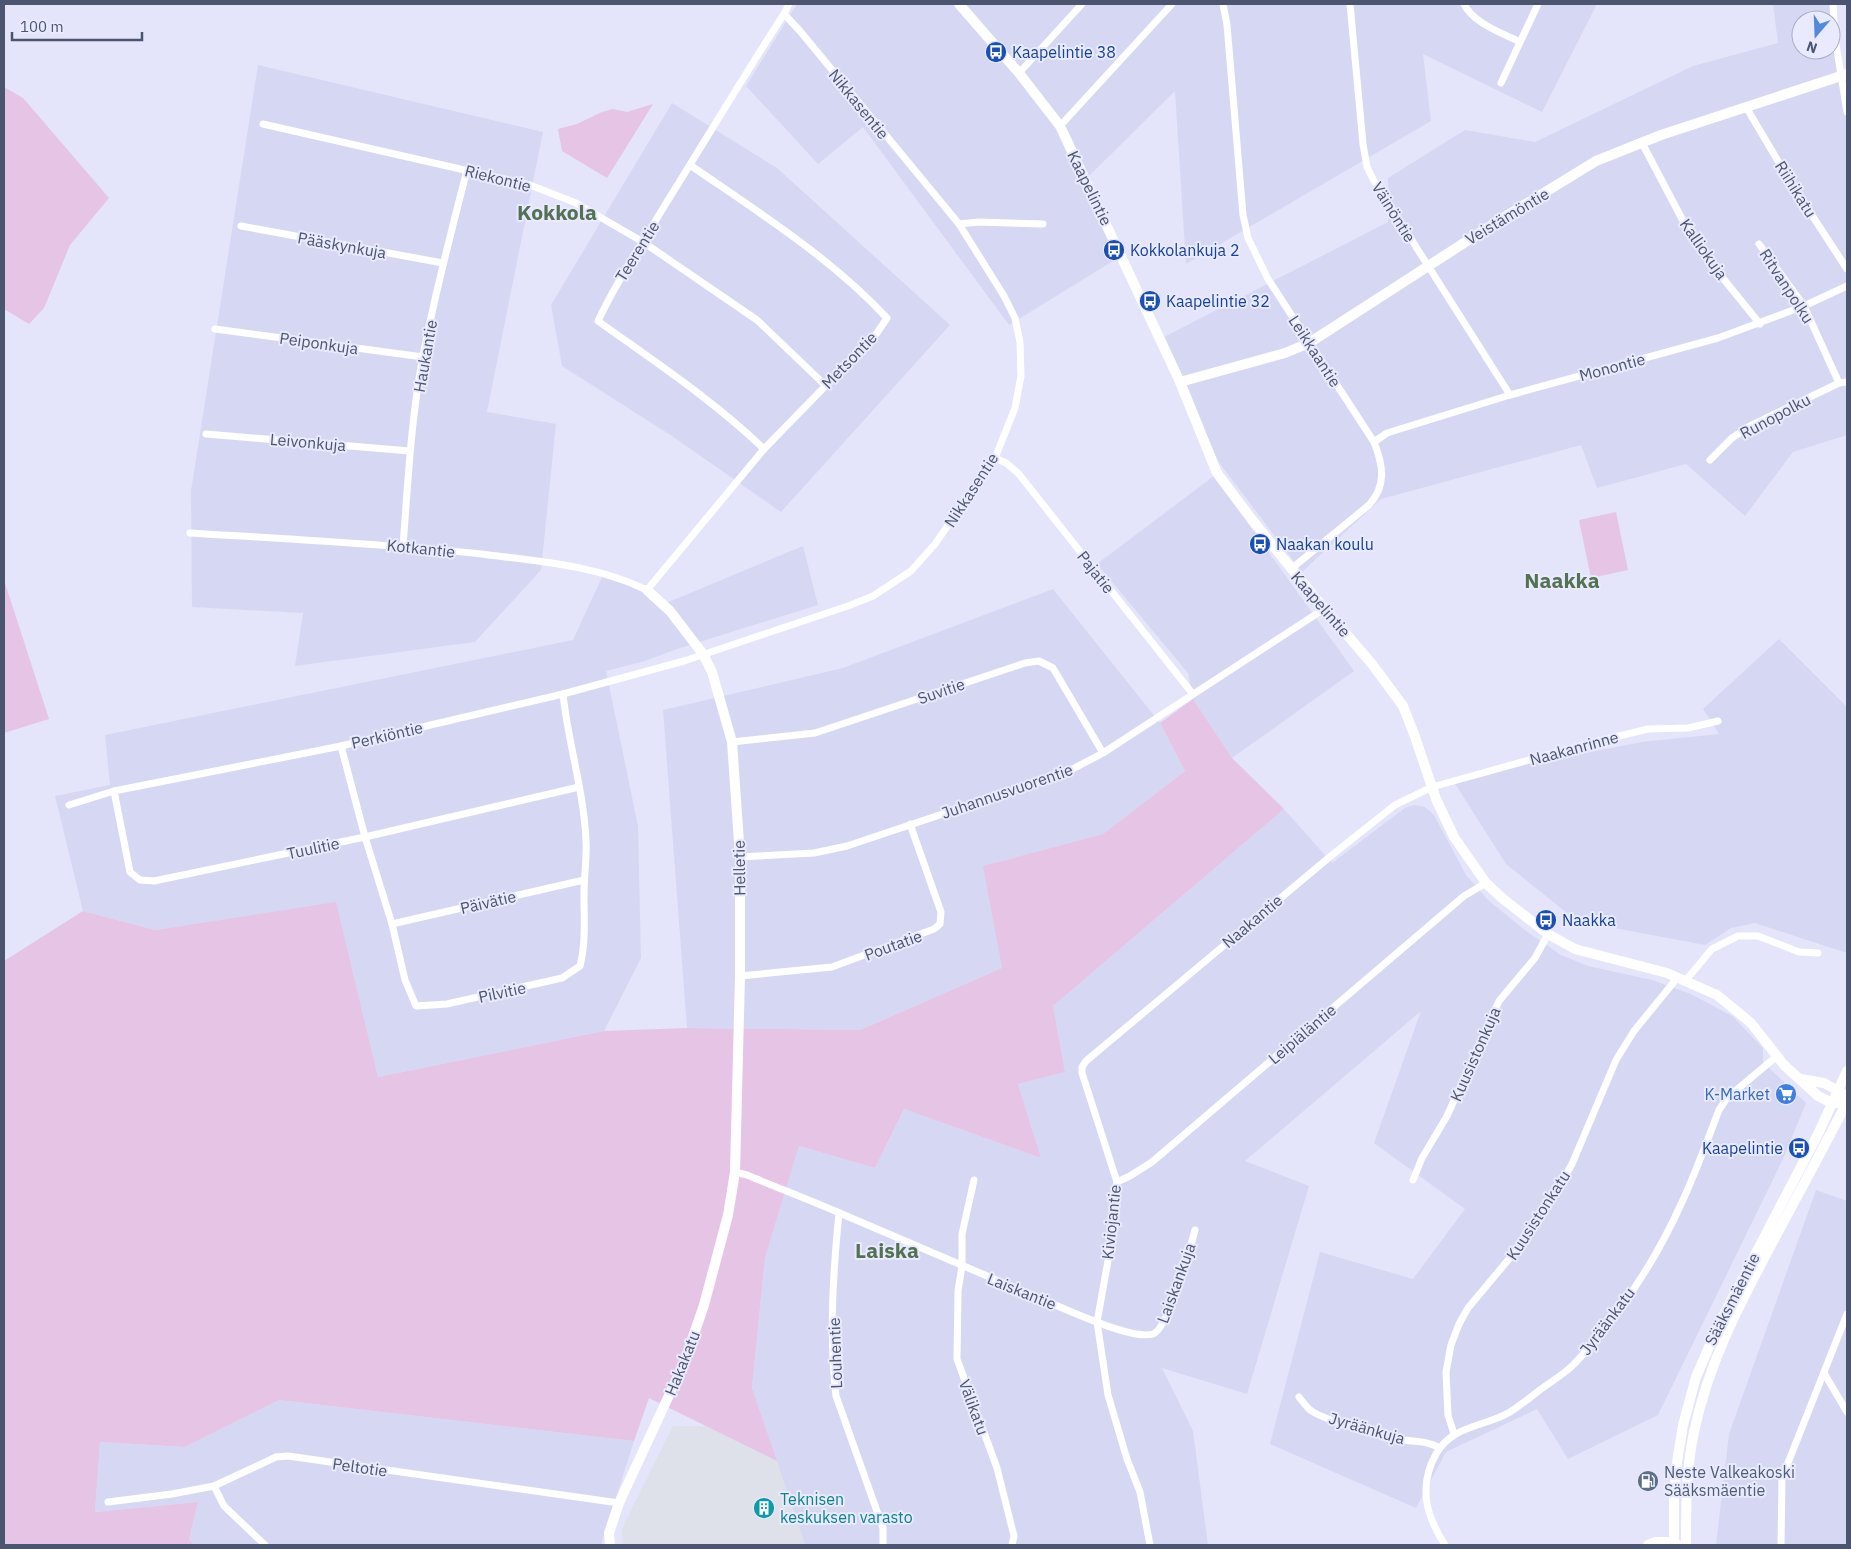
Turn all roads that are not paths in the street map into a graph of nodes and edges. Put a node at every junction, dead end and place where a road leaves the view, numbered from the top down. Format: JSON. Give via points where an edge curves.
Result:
{"nodes":[{"id":1,"x":789,"y":4,"type":"edge"},
{"id":2,"x":959,"y":4,"type":"edge"},
{"id":3,"x":1082,"y":4,"type":"edge"},
{"id":4,"x":1172,"y":4,"type":"edge"},
{"id":5,"x":1223,"y":4,"type":"edge"},
{"id":6,"x":1350,"y":4,"type":"edge"},
{"id":7,"x":1464,"y":4,"type":"edge"},
{"id":8,"x":1538,"y":4,"type":"edge"},
{"id":9,"x":1833,"y":4,"type":"edge"},
{"id":10,"x":784,"y":14,"type":"junction"},
{"id":11,"x":1520,"y":42,"type":"junction"},
{"id":12,"x":1019,"y":74,"type":"junction"},
{"id":13,"x":1844,"y":75,"type":"edge"},
{"id":14,"x":1501,"y":84,"type":"dead end"},
{"id":15,"x":1746,"y":107,"type":"junction"},
{"id":16,"x":1847,"y":112,"type":"edge"},
{"id":17,"x":263,"y":124,"type":"dead end"},
{"id":18,"x":1060,"y":126,"type":"junction"},
{"id":19,"x":1642,"y":143,"type":"junction"},
{"id":20,"x":690,"y":166,"type":"junction"},
{"id":21,"x":467,"y":170,"type":"junction"},
{"id":22,"x":959,"y":224,"type":"junction"},
{"id":23,"x":1043,"y":224,"type":"dead end"},
{"id":24,"x":241,"y":226,"type":"dead end"},
{"id":25,"x":643,"y":242,"type":"junction"},
{"id":26,"x":1759,"y":244,"type":"dead end"},
{"id":27,"x":443,"y":263,"type":"junction"},
{"id":28,"x":1428,"y":267,"type":"junction"},
{"id":29,"x":1847,"y":269,"type":"edge"},
{"id":30,"x":1847,"y":286,"type":"edge"},
{"id":31,"x":1804,"y":306,"type":"junction"},
{"id":32,"x":1760,"y":324,"type":"junction"},
{"id":33,"x":215,"y":329,"type":"dead end"},
{"id":34,"x":1309,"y":343,"type":"junction"},
{"id":35,"x":423,"y":357,"type":"junction"},
{"id":36,"x":1180,"y":382,"type":"junction"},
{"id":37,"x":1847,"y":382,"type":"edge"},
{"id":38,"x":1839,"y":383,"type":"junction"},
{"id":39,"x":825,"y":385,"type":"junction"},
{"id":40,"x":1510,"y":395,"type":"junction"},
{"id":41,"x":206,"y":434,"type":"dead end"},
{"id":42,"x":1374,"y":442,"type":"junction"},
{"id":43,"x":764,"y":449,"type":"junction"},
{"id":44,"x":410,"y":451,"type":"junction"},
{"id":45,"x":995,"y":458,"type":"junction"},
{"id":46,"x":1710,"y":460,"type":"dead end"},
{"id":47,"x":190,"y":533,"type":"dead end"},
{"id":48,"x":403,"y":546,"type":"junction"},
{"id":49,"x":1291,"y":569,"type":"junction"},
{"id":50,"x":647,"y":590,"type":"junction"},
{"id":51,"x":1324,"y":609,"type":"junction"},
{"id":52,"x":703,"y":654,"type":"junction"},
{"id":53,"x":1192,"y":693,"type":"junction"},
{"id":54,"x":563,"y":694,"type":"junction"},
{"id":55,"x":1718,"y":721,"type":"dead end"},
{"id":56,"x":732,"y":742,"type":"junction"},
{"id":57,"x":341,"y":746,"type":"junction"},
{"id":58,"x":1103,"y":753,"type":"junction"},
{"id":59,"x":579,"y":787,"type":"junction"},
{"id":60,"x":1432,"y":787,"type":"junction"},
{"id":61,"x":114,"y":791,"type":"junction"},
{"id":62,"x":69,"y":805,"type":"dead end"},
{"id":63,"x":910,"y":824,"type":"junction"},
{"id":64,"x":365,"y":837,"type":"junction"},
{"id":65,"x":740,"y":857,"type":"junction"},
{"id":66,"x":584,"y":880,"type":"junction"},
{"id":67,"x":1486,"y":882,"type":"junction"},
{"id":68,"x":392,"y":924,"type":"junction"},
{"id":69,"x":1548,"y":934,"type":"junction"},
{"id":70,"x":1818,"y":953,"type":"dead end"},
{"id":71,"x":740,"y":976,"type":"junction"},
{"id":72,"x":1682,"y":979,"type":"junction"},
{"id":73,"x":1777,"y":1056,"type":"junction"},
{"id":74,"x":1082,"y":1067,"type":"joint"},
{"id":75,"x":1847,"y":1071,"type":"edge"},
{"id":76,"x":1801,"y":1079,"type":"junction"},
{"id":77,"x":1838,"y":1090,"type":"junction"},
{"id":78,"x":1847,"y":1099,"type":"edge"},
{"id":79,"x":1832,"y":1103,"type":"junction"},
{"id":80,"x":735,"y":1172,"type":"junction"},
{"id":81,"x":974,"y":1180,"type":"dead end"},
{"id":82,"x":1413,"y":1180,"type":"dead end"},
{"id":83,"x":1117,"y":1182,"type":"junction"},
{"id":84,"x":839,"y":1213,"type":"junction"},
{"id":85,"x":1196,"y":1230,"type":"dead end"},
{"id":86,"x":962,"y":1266,"type":"junction"},
{"id":87,"x":1847,"y":1314,"type":"edge"},
{"id":88,"x":1097,"y":1322,"type":"junction"},
{"id":89,"x":1824,"y":1373,"type":"junction"},
{"id":90,"x":1299,"y":1397,"type":"dead end"},
{"id":91,"x":1847,"y":1412,"type":"edge"},
{"id":92,"x":1454,"y":1434,"type":"junction"},
{"id":93,"x":1440,"y":1448,"type":"junction"},
{"id":94,"x":214,"y":1486,"type":"junction"},
{"id":95,"x":108,"y":1502,"type":"dead end"},
{"id":96,"x":619,"y":1503,"type":"junction"},
{"id":97,"x":1675,"y":1544,"type":"edge"},
{"id":98,"x":265,"y":1545,"type":"edge"},
{"id":99,"x":610,"y":1545,"type":"edge"},
{"id":100,"x":883,"y":1545,"type":"edge"},
{"id":101,"x":1012,"y":1545,"type":"edge"},
{"id":102,"x":1150,"y":1545,"type":"edge"},
{"id":103,"x":1445,"y":1545,"type":"edge"},
{"id":104,"x":1648,"y":1545,"type":"edge"},
{"id":105,"x":1686,"y":1545,"type":"edge"},
{"id":106,"x":1782,"y":1545,"type":"edge"}],
"edges":[{"from":1,"to":10,"type":"street","name":"Teerentie"},
{"from":2,"to":12,"type":"street","name":"Kaapelintie"},
{"from":3,"to":12,"type":"street"},
{"from":4,"to":18,"type":"street"},
{"from":5,"to":34,"type":"street","name":"Leikkaantie","via":[[1243,215],[1248,238],[1268,279]]},
{"from":6,"to":28,"type":"street","name":"Väinöntie","via":[[1367,167]]},
{"from":7,"to":11,"type":"street","via":[[1484,23]]},
{"from":8,"to":11,"type":"street"},
{"from":9,"to":13,"type":"street","via":[[1835,38]]},
{"from":10,"to":20,"type":"street","name":"Teerentie"},
{"from":10,"to":22,"type":"street","name":"Nikkasentie"},
{"from":11,"to":14,"type":"street"},
{"from":12,"to":18,"type":"street","name":"Kaapelintie"},
{"from":13,"to":15,"type":"street","name":"Veistämöntie"},
{"from":13,"to":16,"type":"street"},
{"from":15,"to":19,"type":"street","name":"Veistämöntie"},
{"from":15,"to":29,"type":"street","name":"Riihikatu"},
{"from":17,"to":21,"type":"street","name":"Riekontie"},
{"from":18,"to":36,"type":"street","name":"Kaapelintie"},
{"from":19,"to":28,"type":"street","name":"Veistämöntie","via":[[1596,162]]},
{"from":19,"to":32,"type":"street","name":"Kalliokuja","via":[[1690,234]]},
{"from":20,"to":25,"type":"street","name":"Teerentie"},
{"from":20,"to":39,"type":"street","name":"Metsontie","via":[[824,260],[886,318],[877,333]]},
{"from":21,"to":25,"type":"street","name":"Riekontie","via":[[530,185],[576,203]]},
{"from":21,"to":27,"type":"street","name":"Haukantie"},
{"from":22,"to":23,"type":"street"},
{"from":22,"to":45,"type":"street","name":"Nikkasentie","via":[[1004,296],[1015,318],[1020,342],[1021,376],[1015,408]]},
{"from":24,"to":27,"type":"street","name":"Pääskynkuja"},
{"from":25,"to":39,"type":"street","name":"Riekontie","via":[[757,320]]},
{"from":25,"to":43,"type":"street","name":"Teerentie","via":[[612,290],[598,321],[708,399]]},
{"from":26,"to":31,"type":"street","name":"Ritvanpolku"},
{"from":27,"to":35,"type":"street","name":"Haukantie"},
{"from":28,"to":34,"type":"street","name":"Veistämöntie"},
{"from":28,"to":40,"type":"street","name":"Väinöntie"},
{"from":30,"to":31,"type":"street","name":"Monontie"},
{"from":31,"to":32,"type":"street","name":"Monontie"},
{"from":31,"to":38,"type":"street","name":"Ritvanpolku"},
{"from":32,"to":40,"type":"street","name":"Monontie"},
{"from":33,"to":35,"type":"street","name":"Peiponkuja"},
{"from":34,"to":36,"type":"street","name":"Veistämöntie","via":[[1285,353]]},
{"from":34,"to":42,"type":"street","name":"Leikkaantie"},
{"from":35,"to":44,"type":"street","name":"Haukantie"},
{"from":36,"to":49,"type":"street","name":"Kaapelintie","via":[[1222,482]]},
{"from":37,"to":38,"type":"street","name":"Runopolku"},
{"from":38,"to":46,"type":"street","name":"Runopolku","via":[[1750,426],[1732,438]]},
{"from":39,"to":43,"type":"street","name":"Metsontie"},
{"from":40,"to":42,"type":"street","name":"Monontie","via":[[1387,433]]},
{"from":41,"to":44,"type":"street","name":"Leivonkuja"},
{"from":42,"to":49,"type":"street","name":"Leikkaantie","via":[[1381,460],[1381,480],[1376,497]]},
{"from":43,"to":50,"type":"street","name":"Metsontie"},
{"from":44,"to":48,"type":"street","name":"Haukantie"},
{"from":45,"to":52,"type":"street","name":"Nikkasentie","via":[[936,544],[911,570],[872,596],[848,606]]},
{"from":45,"to":53,"type":"street","name":"Pajatie","via":[[1018,473]]},
{"from":47,"to":48,"type":"street","name":"Kotkantie"},
{"from":48,"to":50,"type":"street","name":"Kotkantie","via":[[591,570],[627,580]]},
{"from":49,"to":51,"type":"street","name":"Kaapelintie"},
{"from":50,"to":52,"type":"street","name":"Helletie","via":[[670,611]]},
{"from":51,"to":53,"type":"street","name":"Juhannusvuorentie"},
{"from":51,"to":60,"type":"street","name":"Kaapelintie","via":[[1403,706]]},
{"from":52,"to":54,"type":"street","name":"Perkiöntie"},
{"from":52,"to":56,"type":"street","name":"Helletie","via":[[712,672]]},
{"from":53,"to":58,"type":"street","name":"Juhannusvuorentie"},
{"from":54,"to":57,"type":"street","name":"Perkiöntie"},
{"from":54,"to":59,"type":"street","name":"Pilvitie"},
{"from":55,"to":60,"type":"street","name":"Naakanrinne","via":[[1688,728],[1648,729],[1590,742]]},
{"from":56,"to":58,"type":"street","name":"Suvitie","via":[[815,733],[1039,661],[1053,668]]},
{"from":56,"to":65,"type":"street","name":"Helletie"},
{"from":57,"to":61,"type":"street","name":"Perkiöntie"},
{"from":57,"to":64,"type":"street","name":"Pilvitie"},
{"from":58,"to":63,"type":"street","name":"Juhannusvuorentie","via":[[1064,774]]},
{"from":59,"to":64,"type":"street","name":"Tuulitie"},
{"from":59,"to":66,"type":"street","name":"Pilvitie","via":[[586,841]]},
{"from":60,"to":67,"type":"street","name":"Kaapelintie","via":[[1454,837]]},
{"from":60,"to":74,"type":"street","name":"Naakantie","via":[[1395,805],[1339,849]]},
{"from":61,"to":62,"type":"street","name":"Perkiöntie"},
{"from":61,"to":64,"type":"street","name":"Tuulitie","via":[[130,872],[140,880],[154,881]]},
{"from":63,"to":65,"type":"street","name":"Juhannusvuorentie","via":[[848,846],[814,853]]},
{"from":63,"to":71,"type":"street","name":"Poutatie","via":[[941,912],[940,924],[832,967]]},
{"from":64,"to":68,"type":"street","name":"Pilvitie"},
{"from":65,"to":71,"type":"street","name":"Helletie"},
{"from":66,"to":68,"type":"street","name":"Päivätie"},
{"from":66,"to":68,"type":"street","name":"Pilvitie","via":[[580,966],[562,978],[447,1004],[416,1006],[405,980]]},
{"from":67,"to":69,"type":"street","name":"Kaapelintie"},
{"from":67,"to":83,"type":"street","name":"Leipiäläntie","via":[[1458,902],[1152,1162]]},
{"from":69,"to":72,"type":"street","name":"Kaapelintie","via":[[1575,948]]},
{"from":69,"to":82,"type":"street","name":"Kuusistonkuja","via":[[1535,958],[1499,1001],[1448,1116],[1422,1158]]},
{"from":70,"to":72,"type":"street","name":"Kuusistonkatu","via":[[1798,952],[1758,936],[1738,936],[1712,949]]},
{"from":71,"to":80,"type":"street","name":"Helletie"},
{"from":72,"to":73,"type":"street","name":"Kaapelintie","via":[[1736,1009],[1752,1023]]},
{"from":72,"to":92,"type":"street","name":"Kuusistonkatu","via":[[1634,1031],[1616,1060],[1572,1164],[1553,1198],[1529,1235],[1468,1308],[1459,1324],[1446,1372],[1448,1415]]},
{"from":73,"to":76,"type":"street","name":"Kaapelintie"},
{"from":73,"to":92,"type":"street","name":"Jyräänkatu","via":[[1727,1098],[1719,1110],[1670,1227],[1610,1321],[1572,1367],[1509,1412]]},
{"from":74,"to":83,"type":"street","name":"Kiviojantie"},
{"from":75,"to":77,"type":"street","name":"Sääksmäentie"},
{"from":76,"to":77,"type":"street","via":[[1824,1083]]},
{"from":76,"to":79,"type":"street","name":"Kaapelintie","via":[[1818,1096]]},
{"from":77,"to":78,"type":"street"},
{"from":77,"to":79,"type":"street","name":"Sääksmäentie"},
{"from":78,"to":79,"type":"street"},
{"from":78,"to":105,"type":"street","name":"Sääksmäentie","via":[[1718,1352],[1692,1441]]},
{"from":79,"to":97,"type":"street","name":"Sääksmäentie","via":[[1719,1324],[1696,1378],[1677,1462]]},
{"from":80,"to":84,"type":"street","name":"Laiskantie"},
{"from":80,"to":96,"type":"street","name":"Hakakatu","via":[[728,1216],[694,1337]]},
{"from":81,"to":86,"type":"street","name":"Välikatu","via":[[962,1234]]},
{"from":83,"to":88,"type":"street","name":"Kiviojantie"},
{"from":84,"to":86,"type":"street","name":"Laiskantie"},
{"from":84,"to":100,"type":"street","name":"Louhentie","via":[[833,1328],[836,1396],[883,1528]]},
{"from":85,"to":88,"type":"street","name":"Laiskankuja","via":[[1162,1327],[1154,1334],[1144,1335]]},
{"from":86,"to":88,"type":"street","name":"Laiskantie"},
{"from":86,"to":101,"type":"street","name":"Välikatu","via":[[958,1292],[957,1359],[997,1468],[1014,1536]]},
{"from":87,"to":89,"type":"street"},
{"from":88,"to":102,"type":"street","via":[[1108,1395],[1140,1492]]},
{"from":89,"to":91,"type":"street"},
{"from":89,"to":106,"type":"street","via":[[1782,1478]]},
{"from":90,"to":93,"type":"street","name":"Jyräänkuja","via":[[1310,1410],[1328,1418],[1403,1440],[1428,1442]]},
{"from":92,"to":93,"type":"street","name":"Jyräänkatu"},
{"from":93,"to":103,"type":"street","name":"Jyräänkatu","via":[[1431,1465],[1425,1490],[1434,1528]]},
{"from":94,"to":95,"type":"street","name":"Peltotie"},
{"from":94,"to":96,"type":"street","name":"Peltotie","via":[[276,1457],[288,1456]]},
{"from":94,"to":98,"type":"street","via":[[224,1506]]},
{"from":96,"to":99,"type":"street","name":"Hakakatu","via":[[609,1533]]},
{"from":97,"to":104,"type":"street","via":[[1656,1542]]}]}
